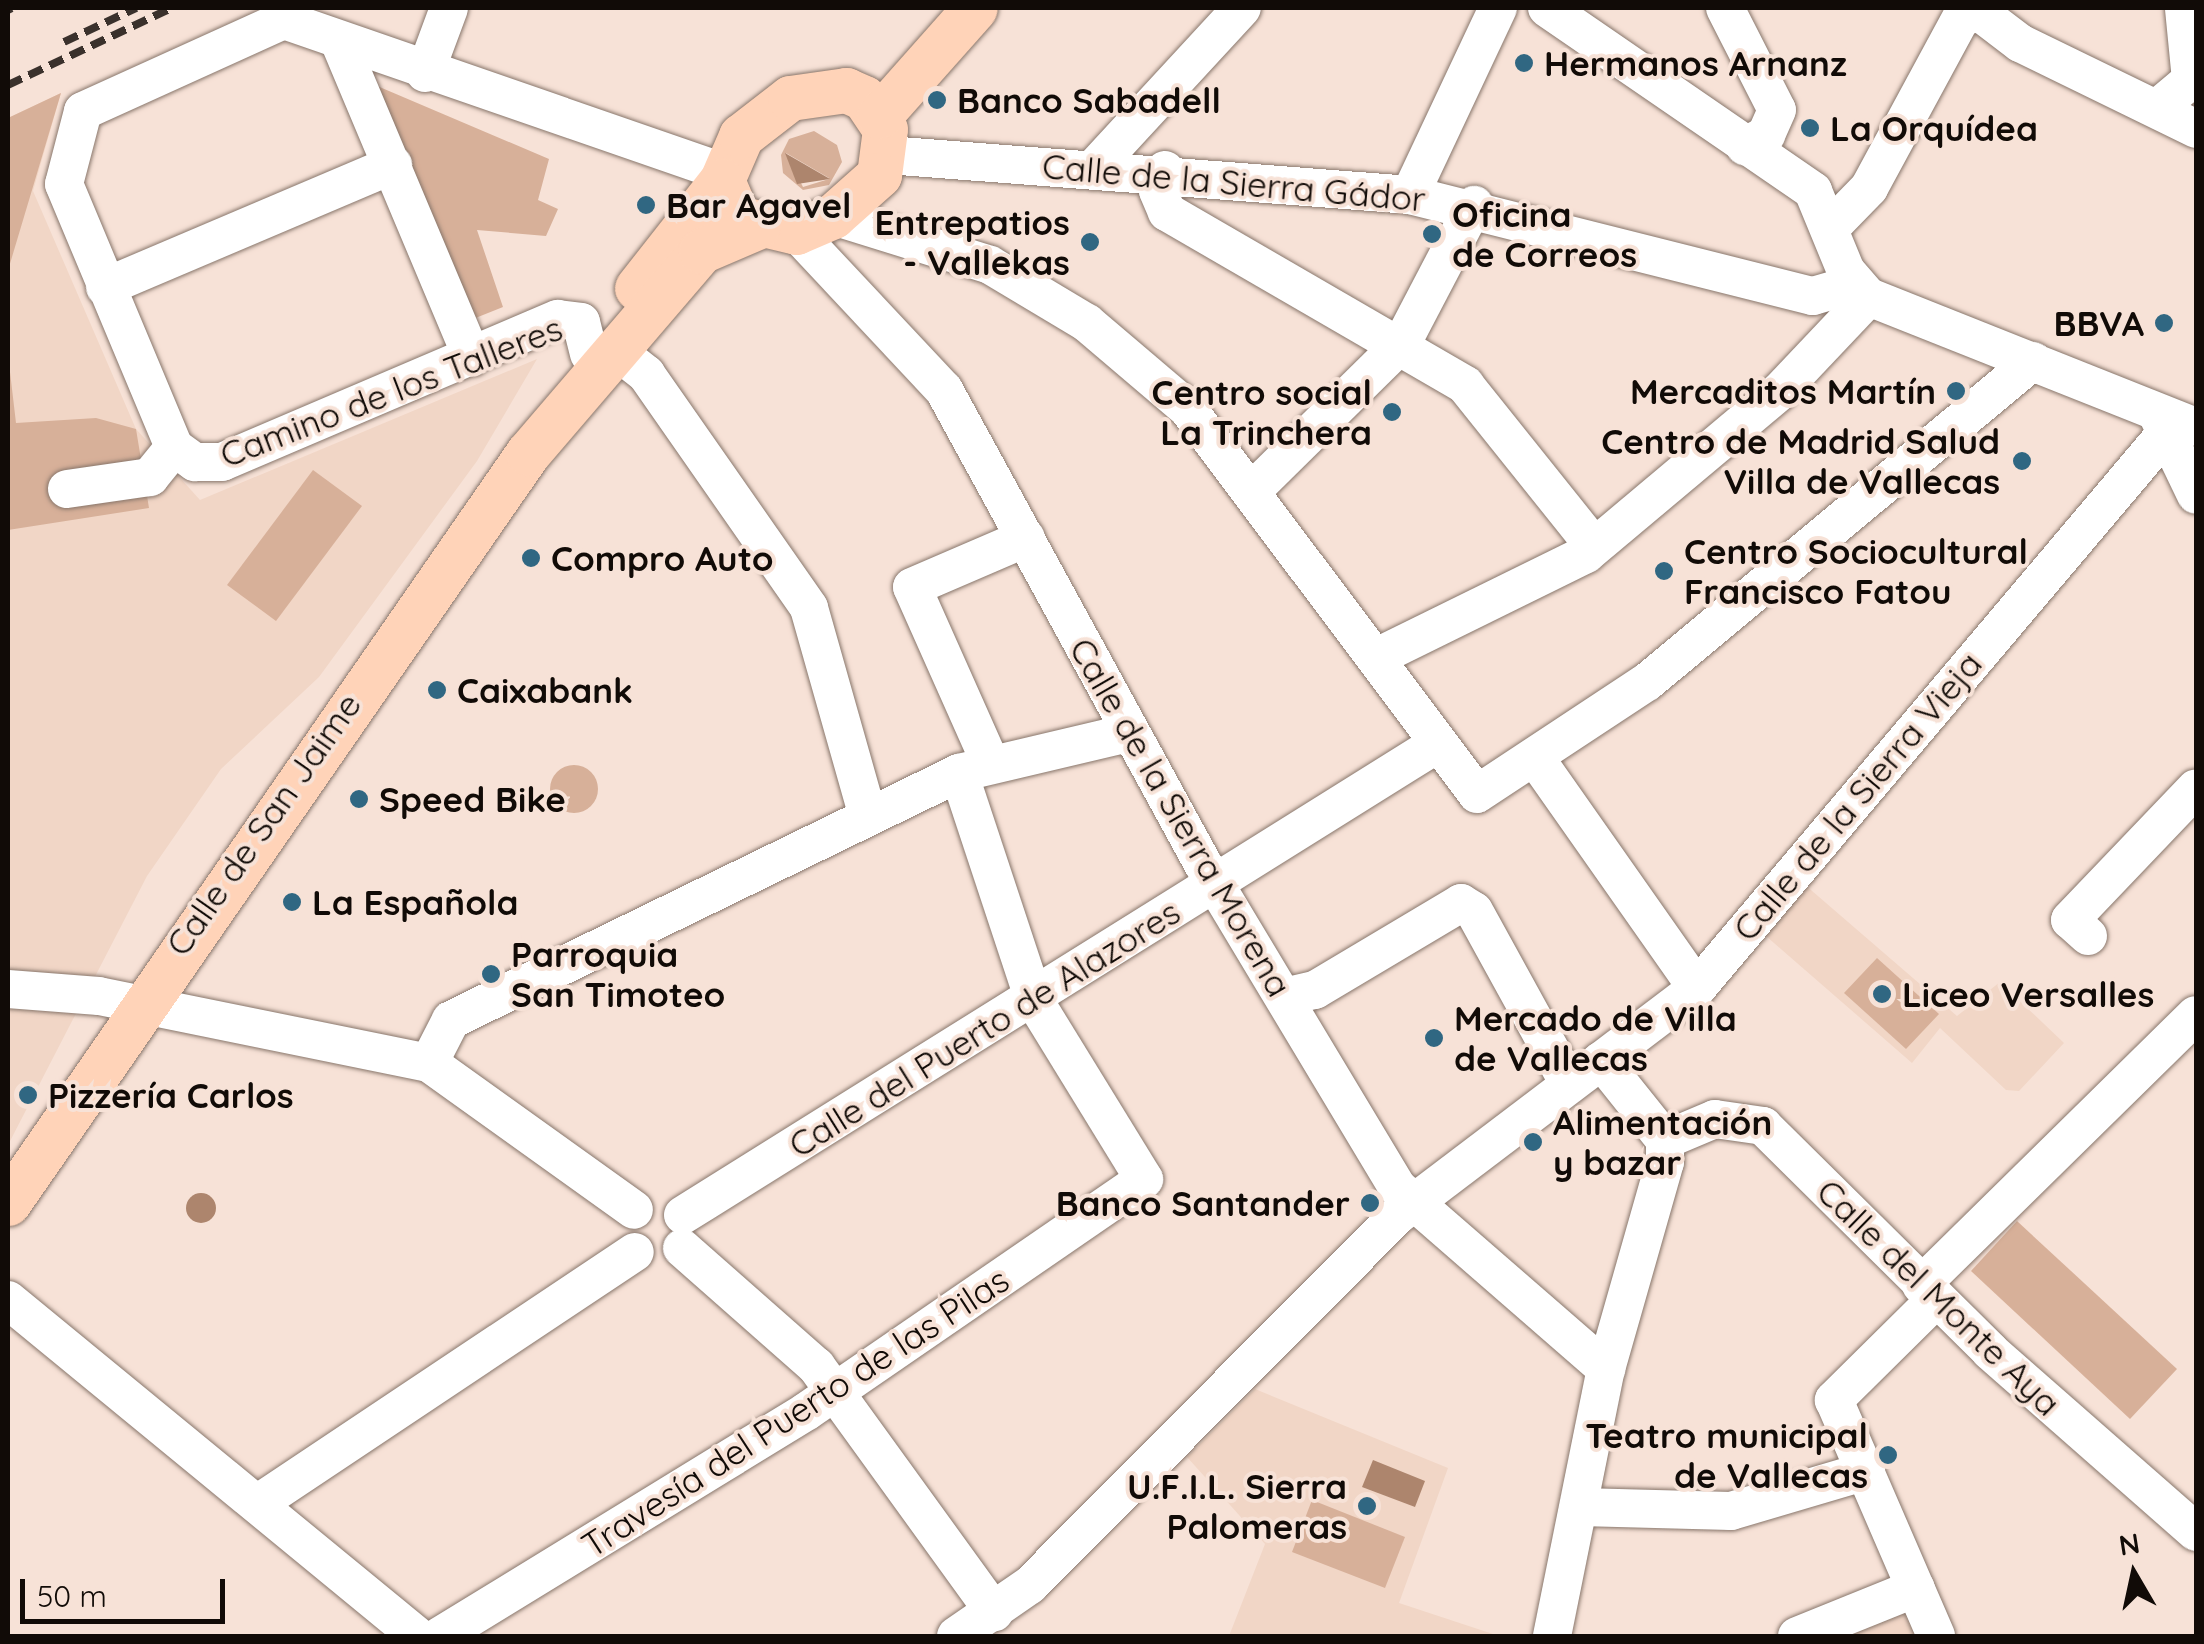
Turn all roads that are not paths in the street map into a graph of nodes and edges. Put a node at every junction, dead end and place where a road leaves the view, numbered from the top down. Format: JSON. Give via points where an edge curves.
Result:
{"nodes":[{"id":1,"x":449,"y":8,"type":"edge"},
{"id":2,"x":934,"y":8,"type":"edge"},
{"id":3,"x":976,"y":8,"type":"edge"},
{"id":4,"x":1242,"y":8,"type":"edge"},
{"id":5,"x":1498,"y":8,"type":"edge"},
{"id":6,"x":1547,"y":8,"type":"edge"},
{"id":7,"x":1725,"y":8,"type":"edge"},
{"id":8,"x":2184,"y":8,"type":"edge"},
{"id":9,"x":1978,"y":10,"type":"edge"},
{"id":10,"x":339,"y":41,"type":"junction"},
{"id":11,"x":426,"y":74,"type":"junction"},
{"id":12,"x":2160,"y":106,"type":"junction"},
{"id":13,"x":871,"y":120,"type":"junction"},
{"id":14,"x":2196,"y":129,"type":"edge"},
{"id":15,"x":1746,"y":146,"type":"junction"},
{"id":16,"x":394,"y":165,"type":"junction"},
{"id":17,"x":1096,"y":166,"type":"junction"},
{"id":18,"x":1165,"y":170,"type":"junction"},
{"id":19,"x":723,"y":176,"type":"junction"},
{"id":20,"x":1410,"y":195,"type":"junction"},
{"id":21,"x":1474,"y":205,"type":"junction"},
{"id":22,"x":795,"y":225,"type":"junction"},
{"id":23,"x":1833,"y":225,"type":"junction"},
{"id":24,"x":105,"y":288,"type":"junction"},
{"id":25,"x":1862,"y":290,"type":"junction"},
{"id":26,"x":1402,"y":343,"type":"junction"},
{"id":27,"x":604,"y":353,"type":"junction"},
{"id":28,"x":472,"y":356,"type":"junction"},
{"id":29,"x":2034,"y":361,"type":"junction"},
{"id":30,"x":2172,"y":425,"type":"edge"},
{"id":31,"x":174,"y":447,"type":"junction"},
{"id":32,"x":66,"y":488,"type":"dead end"},
{"id":33,"x":1255,"y":488,"type":"junction"},
{"id":34,"x":2196,"y":495,"type":"edge"},
{"id":35,"x":1026,"y":538,"type":"junction"},
{"id":36,"x":1592,"y":545,"type":"junction"},
{"id":37,"x":1377,"y":656,"type":"junction"},
{"id":38,"x":1128,"y":733,"type":"junction"},
{"id":39,"x":1437,"y":744,"type":"junction"},
{"id":40,"x":1536,"y":759,"type":"junction"},
{"id":41,"x":974,"y":767,"type":"junction"},
{"id":42,"x":2196,"y":788,"type":"edge"},
{"id":43,"x":868,"y":817,"type":"junction"},
{"id":44,"x":1219,"y":882,"type":"junction"},
{"id":45,"x":2088,"y":936,"type":"dead end"},
{"id":46,"x":1697,"y":988,"type":"junction"},
{"id":47,"x":8,"y":990,"type":"edge"},
{"id":48,"x":1284,"y":997,"type":"junction"},
{"id":49,"x":1034,"y":1000,"type":"junction"},
{"id":50,"x":137,"y":1005,"type":"junction"},
{"id":51,"x":2196,"y":1015,"type":"edge"},
{"id":52,"x":1601,"y":1060,"type":"junction"},
{"id":53,"x":430,"y":1062,"type":"junction"},
{"id":54,"x":1569,"y":1084,"type":"junction"},
{"id":55,"x":1665,"y":1151,"type":"junction"},
{"id":56,"x":8,"y":1203,"type":"edge"},
{"id":57,"x":1412,"y":1204,"type":"junction"},
{"id":58,"x":634,"y":1210,"type":"junction"},
{"id":59,"x":682,"y":1231,"type":"junction"},
{"id":60,"x":635,"y":1252,"type":"junction"},
{"id":61,"x":1929,"y":1292,"type":"junction"},
{"id":62,"x":8,"y":1300,"type":"edge"},
{"id":63,"x":1606,"y":1369,"type":"junction"},
{"id":64,"x":835,"y":1392,"type":"junction"},
{"id":65,"x":1866,"y":1471,"type":"junction"},
{"id":66,"x":257,"y":1504,"type":"junction"},
{"id":67,"x":1580,"y":1506,"type":"junction"},
{"id":68,"x":2196,"y":1532,"type":"edge"},
{"id":69,"x":1916,"y":1588,"type":"junction"},
{"id":70,"x":994,"y":1612,"type":"junction"},
{"id":71,"x":417,"y":1636,"type":"edge"},
{"id":72,"x":440,"y":1636,"type":"edge"},
{"id":73,"x":956,"y":1636,"type":"edge"},
{"id":74,"x":1552,"y":1636,"type":"edge"},
{"id":75,"x":1797,"y":1636,"type":"edge"},
{"id":76,"x":1936,"y":1636,"type":"edge"}],
"edges":[{"from":1,"to":11,"type":"street"},
{"from":2,"to":13,"type":"main road"},
{"from":3,"to":13,"type":"main road"},
{"from":4,"to":17,"type":"street"},
{"from":5,"to":20,"type":"street"},
{"from":6,"to":15,"type":"street"},
{"from":7,"to":15,"type":"street","via":[[1777,110],[1766,135]]},
{"from":8,"to":12,"type":"street","via":[[2191,80]]},
{"from":9,"to":12,"type":"street","via":[[2055,61]]},
{"from":9,"to":23,"type":"street","via":[[1962,16],[1869,188]]},
{"from":10,"to":11,"type":"street"},
{"from":10,"to":16,"type":"street"},
{"from":10,"to":24,"type":"street","via":[[284,20],[83,111],[64,184]]},
{"from":11,"to":19,"type":"street"},
{"from":12,"to":14,"type":"street"},
{"from":13,"to":17,"type":"street","name":"Calle de la Sierra Gádor"},
{"from":13,"to":19,"type":"main road","via":[[790,98],[764,114]]},
{"from":13,"to":22,"type":"main road","via":[[866,190]]},
{"from":15,"to":23,"type":"street","via":[[1813,191]]},
{"from":16,"to":24,"type":"street"},
{"from":16,"to":28,"type":"street"},
{"from":17,"to":18,"type":"street","name":"Calle de la Sierra Gádor"},
{"from":18,"to":20,"type":"street","name":"Calle de la Sierra Gádor"},
{"from":18,"to":26,"type":"street","via":[[1158,191],[1167,212]]},
{"from":19,"to":22,"type":"main road","via":[[726,203]]},
{"from":19,"to":27,"type":"main road","name":"Calle de San Jaime","via":[[688,212]]},
{"from":20,"to":21,"type":"street","name":"Calle de la Sierra Gádor"},
{"from":21,"to":25,"type":"street","name":"Calle de la Sierra Gádor","via":[[1813,296]]},
{"from":21,"to":26,"type":"street"},
{"from":22,"to":27,"type":"main road","name":"Calle de San Jaime","via":[[702,250]]},
{"from":22,"to":33,"type":"street","via":[[941,244],[1088,323],[1188,409]]},
{"from":22,"to":35,"type":"street","name":"Calle de la Sierra Morena","via":[[944,390]]},
{"from":23,"to":25,"type":"street"},
{"from":24,"to":31,"type":"street"},
{"from":25,"to":29,"type":"street"},
{"from":25,"to":36,"type":"street","via":[[1780,391]]},
{"from":26,"to":33,"type":"street"},
{"from":26,"to":36,"type":"street","via":[[1465,385]]},
{"from":27,"to":28,"type":"street","name":"Camino de los Talleres","via":[[569,319]]},
{"from":27,"to":43,"type":"street","via":[[646,374],[809,608]]},
{"from":27,"to":50,"type":"main road","name":"Calle de San Jaime"},
{"from":28,"to":31,"type":"street","name":"Camino de los Talleres","via":[[222,462],[194,462]]},
{"from":29,"to":30,"type":"street"},
{"from":29,"to":40,"type":"street","via":[[1647,682]]},
{"from":30,"to":34,"type":"street"},
{"from":30,"to":46,"type":"street","name":"Calle de la Sierra Vieja"},
{"from":31,"to":32,"type":"street","name":"Camino de los Talleres","via":[[150,477]]},
{"from":33,"to":37,"type":"street"},
{"from":35,"to":38,"type":"street","name":"Calle de la Sierra Morena"},
{"from":35,"to":41,"type":"street","via":[[912,587]]},
{"from":36,"to":37,"type":"street"},
{"from":37,"to":39,"type":"street"},
{"from":38,"to":41,"type":"street"},
{"from":38,"to":44,"type":"street","name":"Calle de la Sierra Morena"},
{"from":39,"to":40,"type":"street","via":[[1477,794]]},
{"from":39,"to":44,"type":"street","name":"Calle del Puerto de Alazores"},
{"from":40,"to":46,"type":"street"},
{"from":41,"to":43,"type":"street"},
{"from":41,"to":49,"type":"street"},
{"from":42,"to":45,"type":"street","via":[[2070,920]]},
{"from":43,"to":53,"type":"street","via":[[451,1020]]},
{"from":44,"to":48,"type":"street","name":"Calle de la Sierra Morena"},
{"from":44,"to":49,"type":"street","name":"Calle del Puerto de Alazores"},
{"from":46,"to":52,"type":"street","name":"Calle de la Sierra Vieja"},
{"from":47,"to":50,"type":"street"},
{"from":48,"to":54,"type":"street","via":[[1315,990],[1461,903],[1474,911]]},
{"from":48,"to":57,"type":"street","name":"Calle de la Sierra Morena"},
{"from":49,"to":59,"type":"street","name":"Calle del Puerto de Alazores"},
{"from":49,"to":64,"type":"street","name":"Travesía del Puerto de las Pilas","via":[[1144,1178]]},
{"from":50,"to":53,"type":"street"},
{"from":50,"to":56,"type":"main road","name":"Calle de San Jaime"},
{"from":51,"to":61,"type":"street"},
{"from":52,"to":54,"type":"street","name":"Calle de la Sierra Vieja"},
{"from":52,"to":55,"type":"street"},
{"from":53,"to":58,"type":"street"},
{"from":54,"to":57,"type":"street","name":"Calle de la Sierra Vieja"},
{"from":55,"to":61,"type":"street","name":"Calle del Monte Aya","via":[[1715,1120],[1764,1126]]},
{"from":55,"to":63,"type":"street"},
{"from":57,"to":63,"type":"street","name":"Calle de la Sierra Morena"},
{"from":57,"to":70,"type":"street","name":"Calle de la Sierra Vieja"},
{"from":58,"to":59,"type":"street","via":[[660,1200]]},
{"from":58,"to":60,"type":"street","via":[[627,1236]]},
{"from":59,"to":60,"type":"street","via":[[665,1260]]},
{"from":59,"to":64,"type":"street"},
{"from":60,"to":66,"type":"street"},
{"from":61,"to":65,"type":"street","via":[[1834,1400]]},
{"from":61,"to":68,"type":"street","name":"Calle del Monte Aya"},
{"from":62,"to":66,"type":"street"},
{"from":63,"to":67,"type":"street"},
{"from":64,"to":70,"type":"street"},
{"from":64,"to":72,"type":"street","name":"Travesía del Puerto de las Pilas"},
{"from":65,"to":67,"type":"street","via":[[1730,1511]]},
{"from":65,"to":69,"type":"street"},
{"from":66,"to":71,"type":"street"},
{"from":67,"to":74,"type":"street"},
{"from":69,"to":75,"type":"street"},
{"from":69,"to":76,"type":"street"},
{"from":70,"to":73,"type":"street","name":"Calle de la Sierra Vieja"}]}
